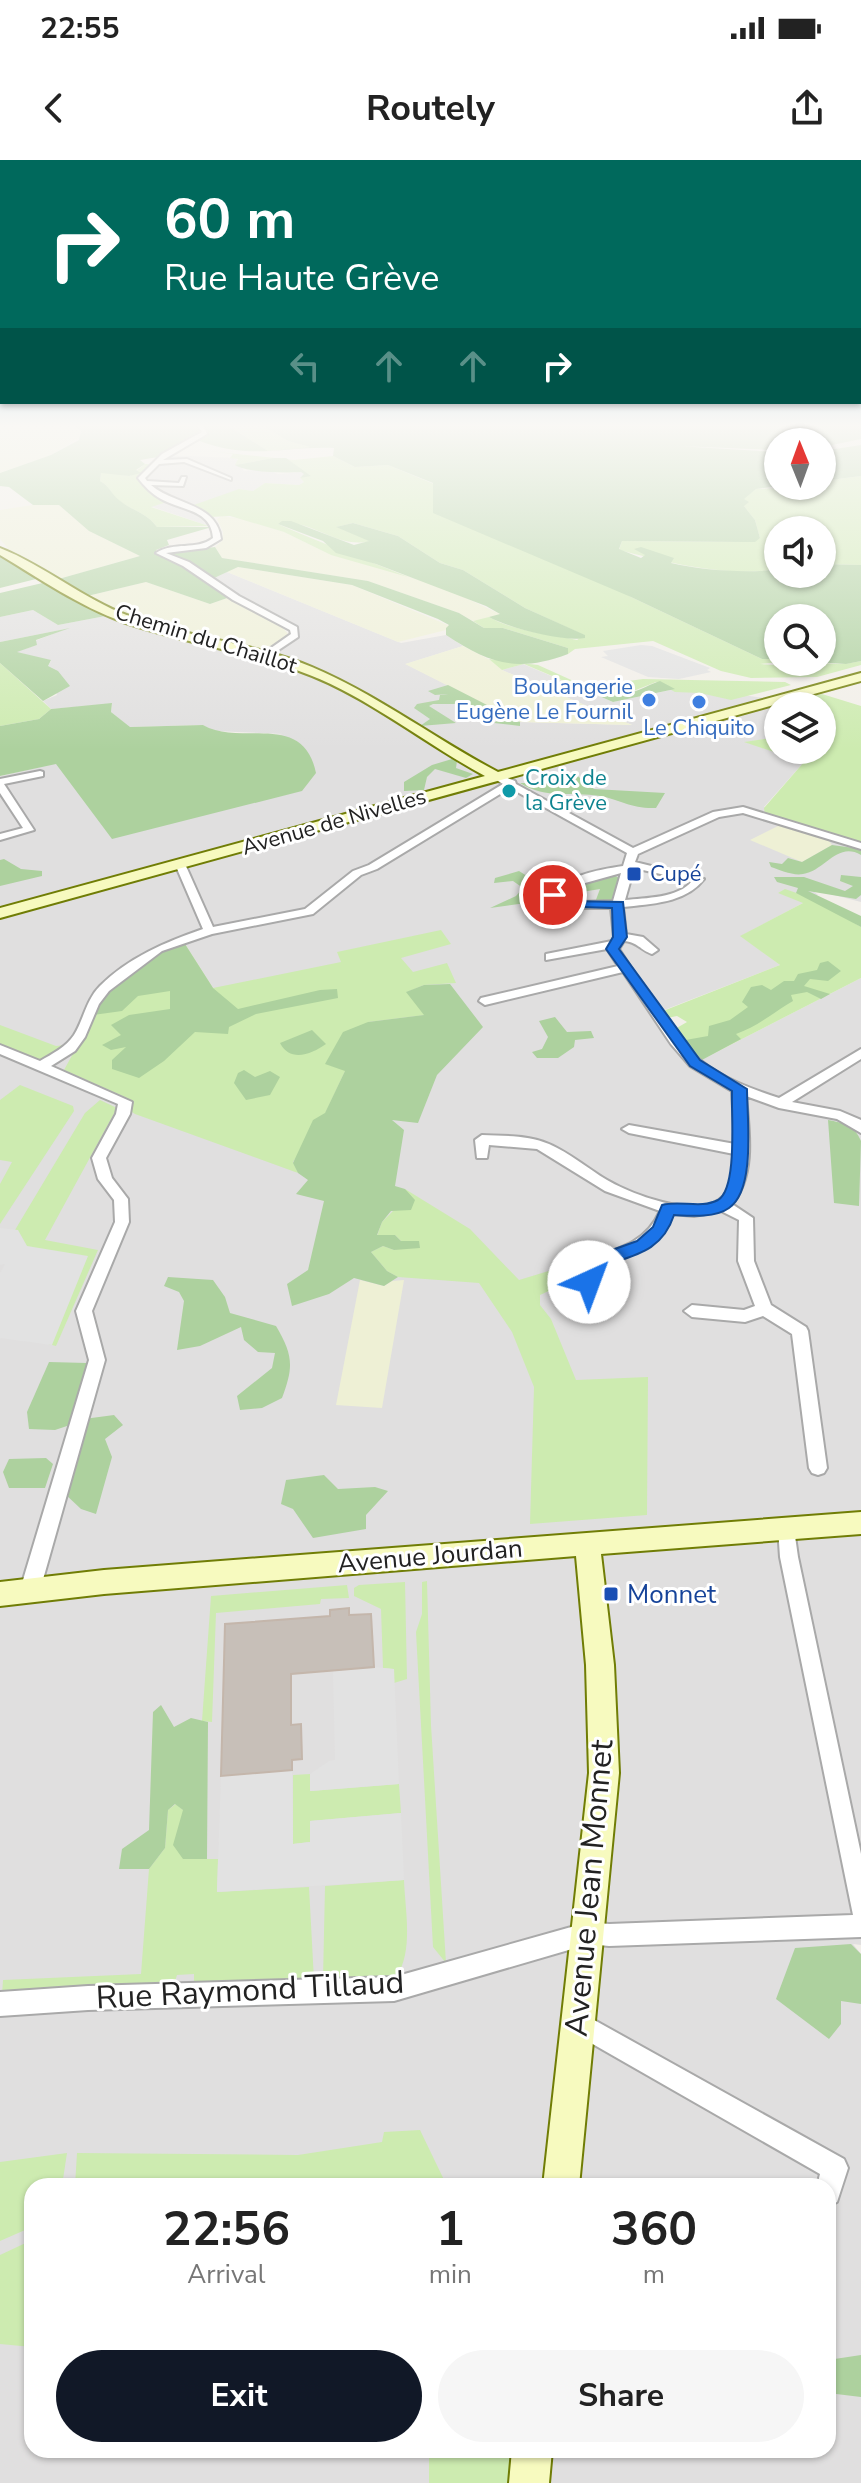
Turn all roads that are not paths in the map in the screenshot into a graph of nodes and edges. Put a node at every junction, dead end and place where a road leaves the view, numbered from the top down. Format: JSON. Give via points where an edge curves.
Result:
{"nodes":[{"id":1,"x":218,"y":533,"type":"edge"},
{"id":2,"x":0,"y":551,"type":"edge"},
{"id":3,"x":265,"y":655,"type":"junction"},
{"id":4,"x":861,"y":670,"type":"edge"},
{"id":5,"x":861,"y":677,"type":"edge"},
{"id":6,"x":668,"y":729,"type":"junction"},
{"id":7,"x":40,"y":774,"type":"dead end"},
{"id":8,"x":495,"y":776,"type":"junction"},
{"id":9,"x":512,"y":783,"type":"junction"},
{"id":10,"x":0,"y":784,"type":"edge"},
{"id":11,"x":0,"y":837,"type":"edge"},
{"id":12,"x":861,"y":846,"type":"edge"},
{"id":13,"x":630,"y":862,"type":"junction"},
{"id":14,"x":180,"y":864,"type":"junction"},
{"id":15,"x":618,"y":905,"type":"junction"},
{"id":16,"x":0,"y":913,"type":"edge"},
{"id":17,"x":209,"y":931,"type":"junction"},
{"id":18,"x":618,"y":940,"type":"junction"},
{"id":19,"x":652,"y":950,"type":"dead end"},
{"id":20,"x":550,"y":957,"type":"dead end"},
{"id":21,"x":624,"y":968,"type":"junction"},
{"id":22,"x":485,"y":1001,"type":"dead end"},
{"id":23,"x":0,"y":1049,"type":"edge"},
{"id":24,"x":861,"y":1053,"type":"edge"},
{"id":25,"x":42,"y":1066,"type":"junction"},
{"id":26,"x":739,"y":1089,"type":"junction"},
{"id":27,"x":779,"y":1104,"type":"junction"},
{"id":28,"x":629,"y":1129,"type":"dead end"},
{"id":29,"x":861,"y":1129,"type":"edge"},
{"id":30,"x":740,"y":1150,"type":"junction"},
{"id":31,"x":482,"y":1155,"type":"dead end"},
{"id":32,"x":722,"y":1205,"type":"junction"},
{"id":33,"x":668,"y":1209,"type":"junction"},
{"id":34,"x":589,"y":1282,"type":"dead end"},
{"id":35,"x":764,"y":1309,"type":"junction"},
{"id":36,"x":692,"y":1311,"type":"dead end"},
{"id":37,"x":818,"y":1468,"type":"dead end"},
{"id":38,"x":861,"y":1523,"type":"edge"},
{"id":39,"x":787,"y":1528,"type":"junction"},
{"id":40,"x":587,"y":1543,"type":"junction"},
{"id":41,"x":30,"y":1590,"type":"junction"},
{"id":42,"x":0,"y":1594,"type":"edge"},
{"id":43,"x":861,"y":1908,"type":"edge"},
{"id":44,"x":861,"y":1926,"type":"edge"},
{"id":45,"x":589,"y":1933,"type":"junction"},
{"id":46,"x":0,"y":2004,"type":"edge"},
{"id":47,"x":578,"y":2023,"type":"junction"},
{"id":48,"x":562,"y":2178,"type":"edge"},
{"id":49,"x":832,"y":2178,"type":"edge"},
{"id":50,"x":531,"y":2458,"type":"edge"},
{"id":51,"x":529,"y":2483,"type":"edge"}],
"edges":[{"from":1,"to":3,"type":"street","via":[[211,544],[165,549],[161,556],[186,564],[294,629],[295,635]]},
{"from":2,"to":3,"type":"main road","name":"Chemin du Chaillot","via":[[126,619]]},
{"from":3,"to":8,"type":"main road","name":"Chemin du Chaillot","via":[[306,669],[383,708]]},
{"from":4,"to":6,"type":"main road","name":"Avenue de Nivelles"},
{"from":5,"to":6,"type":"main road","name":"Avenue de Nivelles"},
{"from":6,"to":8,"type":"main road","name":"Avenue de Nivelles"},
{"from":7,"to":10,"type":"street"},
{"from":8,"to":9,"type":"street"},
{"from":8,"to":14,"type":"main road","name":"Avenue de Nivelles"},
{"from":9,"to":13,"type":"street"},
{"from":9,"to":17,"type":"street","via":[[357,873],[309,912]]},
{"from":10,"to":11,"type":"street","via":[[29,830]]},
{"from":12,"to":13,"type":"street","via":[[743,810],[717,814]]},
{"from":13,"to":15,"type":"street"},
{"from":13,"to":15,"type":"street","via":[[559,890],[552,901]]},
{"from":13,"to":15,"type":"street","via":[[699,879],[690,889]]},
{"from":14,"to":16,"type":"main road","name":"Avenue de Nivelles"},
{"from":14,"to":17,"type":"street"},
{"from":15,"to":18,"type":"street"},
{"from":17,"to":25,"type":"street","via":[[158,949],[105,988],[70,1048]]},
{"from":18,"to":19,"type":"street","via":[[639,939]]},
{"from":18,"to":20,"type":"street"},
{"from":18,"to":21,"type":"street","via":[[613,949]]},
{"from":21,"to":22,"type":"street"},
{"from":21,"to":26,"type":"street","via":[[695,1063]]},
{"from":23,"to":25,"type":"street"},
{"from":24,"to":27,"type":"street"},
{"from":25,"to":41,"type":"street","via":[[125,1102],[99,1158],[105,1179],[121,1199],[122,1222],[84,1311],[97,1360]]},
{"from":26,"to":27,"type":"street"},
{"from":26,"to":30,"type":"street"},
{"from":27,"to":29,"type":"street","via":[[840,1115]]},
{"from":28,"to":30,"type":"street"},
{"from":30,"to":32,"type":"street","via":[[733,1195]]},
{"from":31,"to":33,"type":"street","via":[[482,1140],[540,1145],[611,1189]]},
{"from":32,"to":33,"type":"street"},
{"from":32,"to":35,"type":"street","via":[[746,1218],[746,1261]]},
{"from":33,"to":34,"type":"street","via":[[661,1231],[643,1246],[593,1263]]},
{"from":35,"to":36,"type":"street","via":[[745,1316]]},
{"from":35,"to":37,"type":"street","via":[[800,1331]]},
{"from":38,"to":39,"type":"main road","name":"Avenue Jourdan"},
{"from":39,"to":40,"type":"main road","name":"Avenue Jourdan"},
{"from":39,"to":43,"type":"street"},
{"from":40,"to":41,"type":"main road","name":"Avenue Jourdan"},
{"from":40,"to":45,"type":"main road","name":"Avenue Jean Monnet","via":[[604,1760]]},
{"from":41,"to":42,"type":"main road","name":"Avenue Jourdan"},
{"from":44,"to":45,"type":"street","name":"Rue Raymond Tillaud"},
{"from":45,"to":46,"type":"street","name":"Rue Raymond Tillaud","via":[[394,1989]]},
{"from":45,"to":47,"type":"main road","name":"Avenue Jean Monnet"},
{"from":47,"to":48,"type":"main road","name":"Avenue Jean Monnet"},
{"from":47,"to":49,"type":"street","via":[[835,2168]]},
{"from":50,"to":51,"type":"main road"}]}
